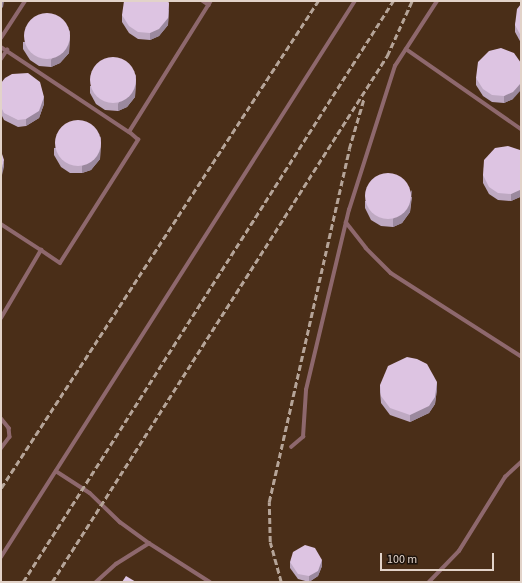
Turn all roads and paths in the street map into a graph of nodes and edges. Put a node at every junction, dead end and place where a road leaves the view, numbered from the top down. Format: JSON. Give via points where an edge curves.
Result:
{"nodes":[{"id":1,"x":25,"y":1,"type":"edge"},
{"id":2,"x":203,"y":1,"type":"edge"},
{"id":3,"x":211,"y":1,"type":"edge"},
{"id":4,"x":355,"y":1,"type":"edge"},
{"id":5,"x":437,"y":1,"type":"edge"},
{"id":6,"x":209,"y":5,"type":"junction"},
{"id":7,"x":1,"y":38,"type":"edge"},
{"id":8,"x":1,"y":47,"type":"edge"},
{"id":9,"x":406,"y":49,"type":"junction"},
{"id":10,"x":6,"y":50,"type":"junction"},
{"id":11,"x":1,"y":59,"type":"edge"},
{"id":12,"x":521,"y":129,"type":"edge"},
{"id":13,"x":129,"y":132,"type":"junction"},
{"id":14,"x":346,"y":222,"type":"junction"},
{"id":15,"x":1,"y":224,"type":"edge"},
{"id":16,"x":41,"y":250,"type":"junction"},
{"id":17,"x":1,"y":317,"type":"edge"},
{"id":18,"x":521,"y":356,"type":"edge"},
{"id":19,"x":1,"y":418,"type":"edge"},
{"id":20,"x":292,"y":447,"type":"dead end"},
{"id":21,"x":1,"y":449,"type":"edge"},
{"id":22,"x":521,"y":462,"type":"edge"},
{"id":23,"x":56,"y":471,"type":"junction"},
{"id":24,"x":149,"y":543,"type":"junction"},
{"id":25,"x":1,"y":557,"type":"edge"},
{"id":26,"x":96,"y":582,"type":"edge"},
{"id":27,"x":210,"y":582,"type":"edge"},
{"id":28,"x":429,"y":582,"type":"edge"}],
"edges":[{"from":1,"to":7,"type":"lane"},
{"from":2,"to":6,"type":"lane"},
{"from":3,"to":6,"type":"lane"},
{"from":4,"to":23,"type":"lane"},
{"from":5,"to":9,"type":"lane"},
{"from":6,"to":13,"type":"lane"},
{"from":8,"to":10,"type":"lane"},
{"from":9,"to":12,"type":"lane"},
{"from":9,"to":14,"type":"lane","via":[[395,66]]},
{"from":10,"to":11,"type":"lane"},
{"from":10,"to":13,"type":"lane"},
{"from":13,"to":16,"type":"lane","via":[[138,140],[60,263]]},
{"from":14,"to":18,"type":"lane","via":[[366,248],[391,273]]},
{"from":14,"to":20,"type":"lane","via":[[306,390],[303,437]]},
{"from":15,"to":16,"type":"lane"},
{"from":16,"to":17,"type":"lane"},
{"from":19,"to":21,"type":"lane","via":[[9,428],[10,437]]},
{"from":22,"to":28,"type":"lane","via":[[505,477],[459,551]]},
{"from":23,"to":24,"type":"lane","via":[[90,493],[120,522]]},
{"from":23,"to":25,"type":"lane"},
{"from":24,"to":26,"type":"lane","via":[[116,564]]},
{"from":24,"to":27,"type":"lane"}]}
